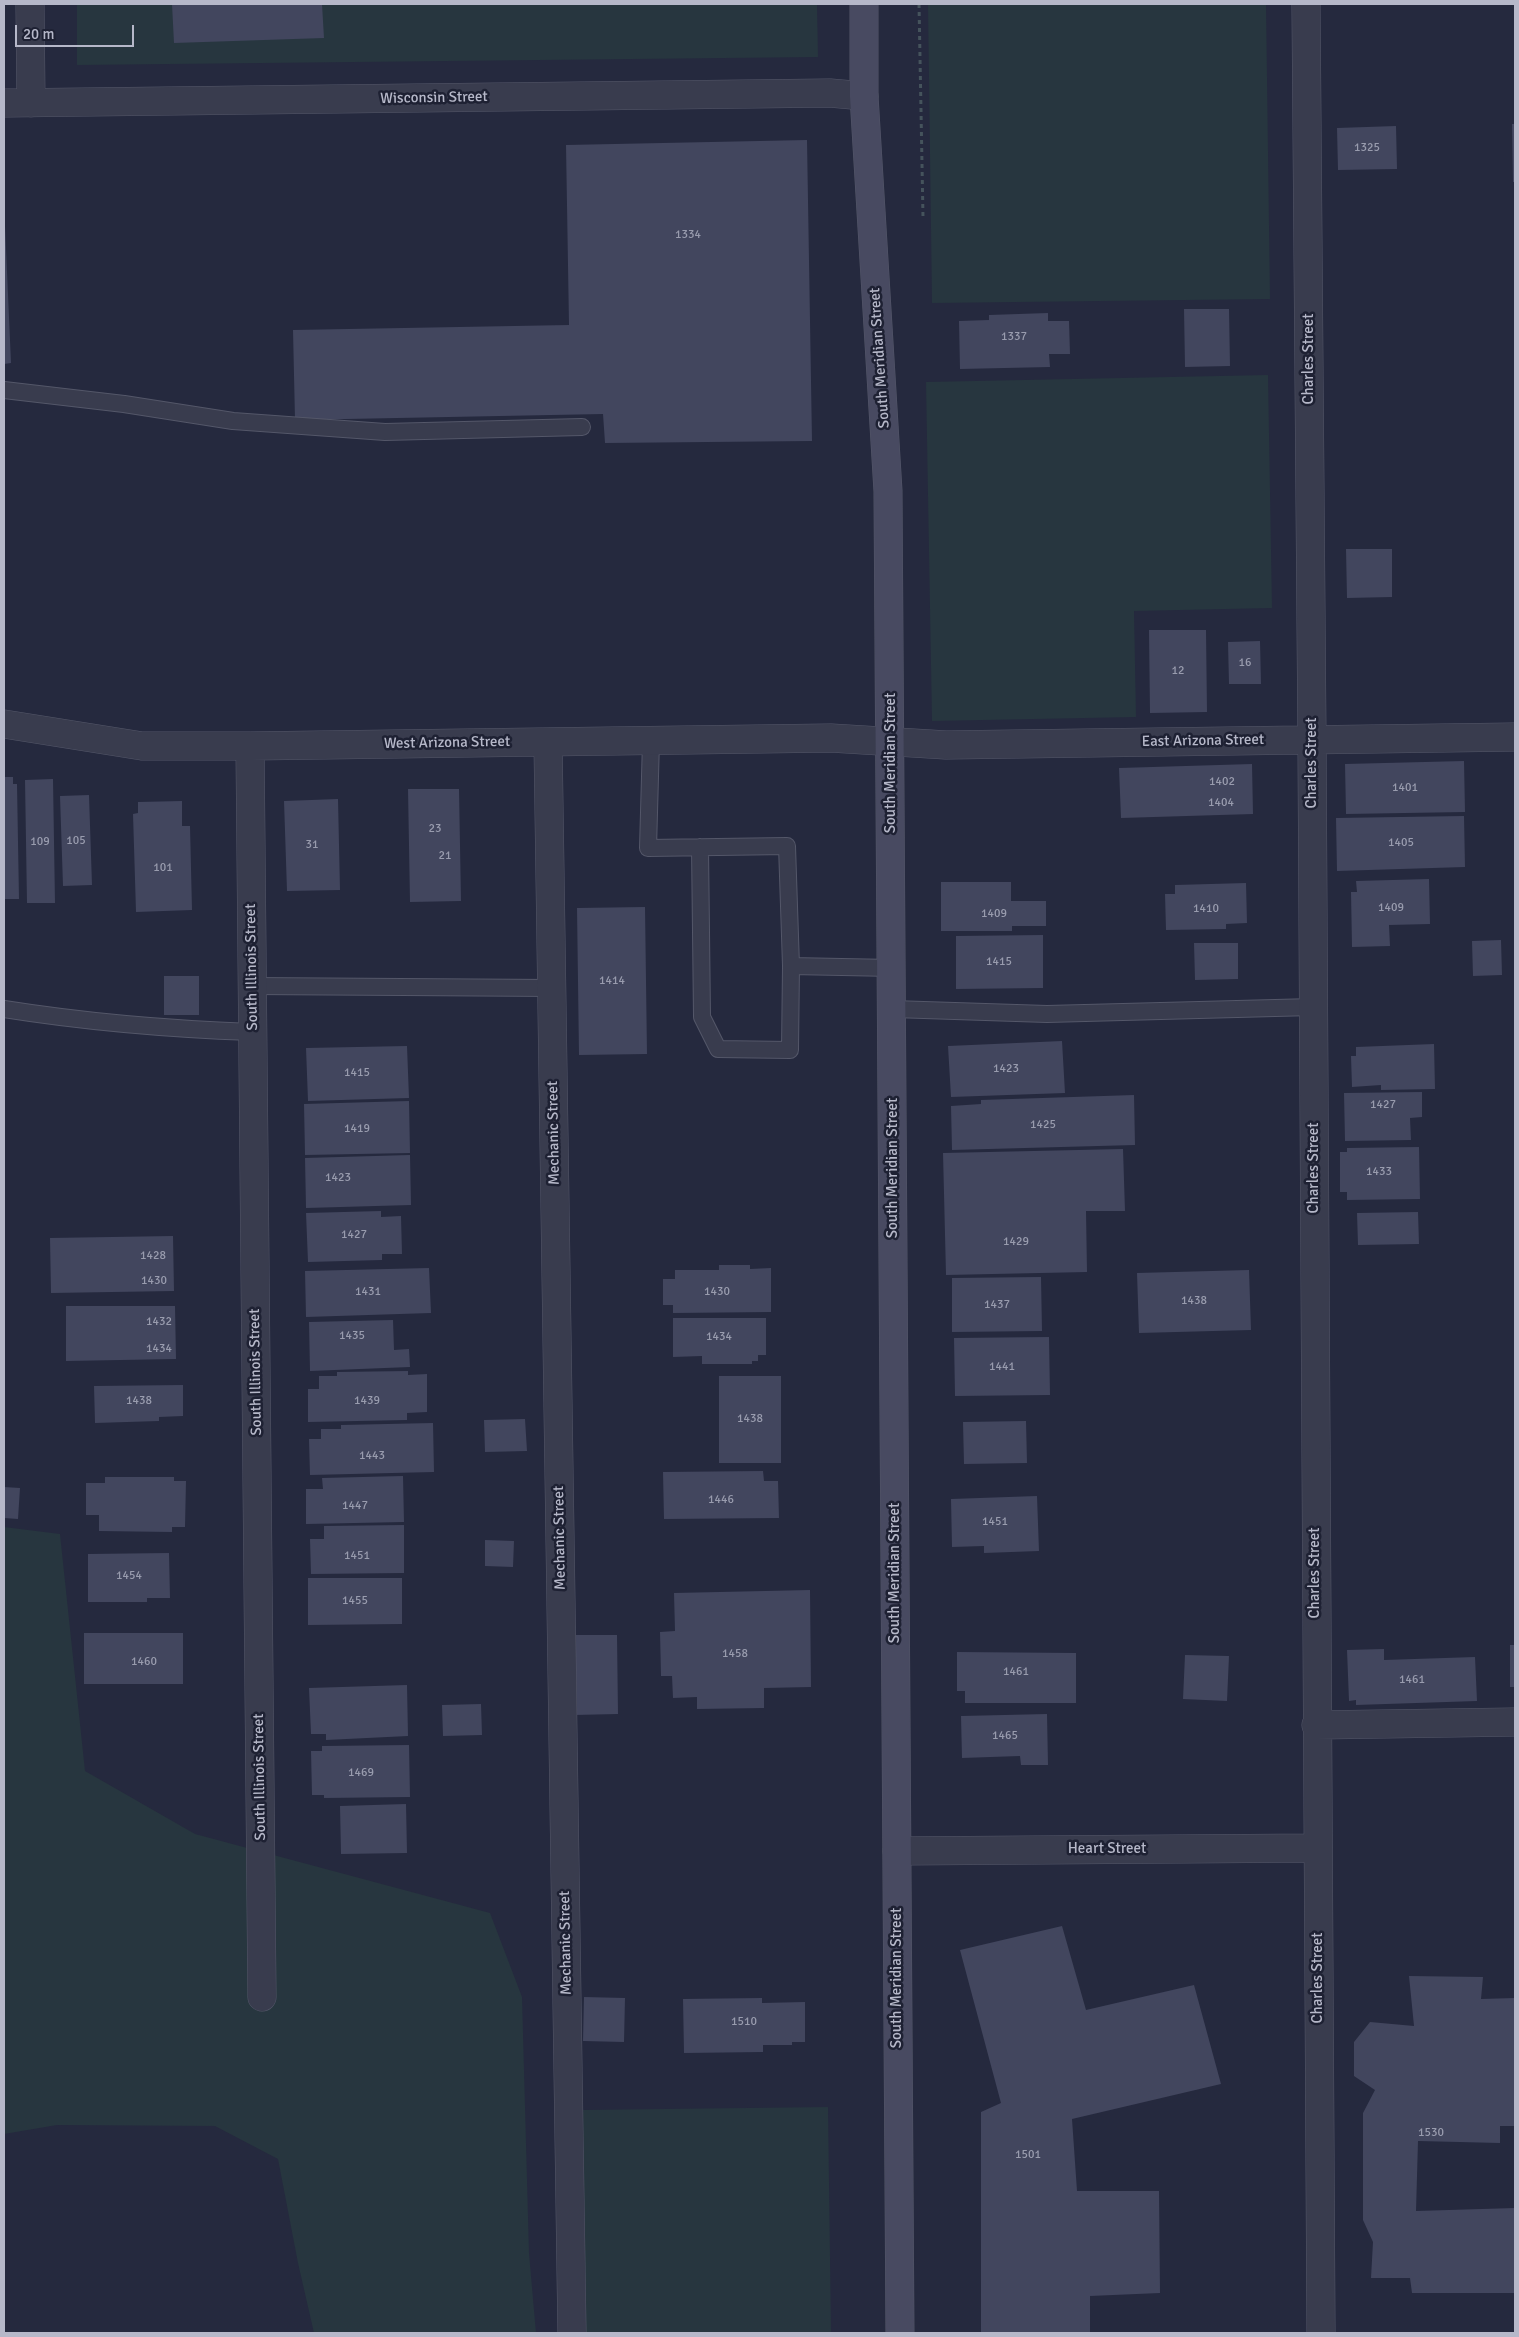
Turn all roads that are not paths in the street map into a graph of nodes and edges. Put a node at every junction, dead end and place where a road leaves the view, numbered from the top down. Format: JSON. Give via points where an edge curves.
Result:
{"nodes":[{"id":1,"x":30,"y":4,"type":"edge"},
{"id":2,"x":864,"y":4,"type":"edge"},
{"id":3,"x":1306,"y":4,"type":"edge"},
{"id":4,"x":864,"y":96,"type":"junction"},
{"id":5,"x":4,"y":103,"type":"edge"},
{"id":6,"x":31,"y":103,"type":"junction"},
{"id":7,"x":4,"y":390,"type":"edge"},
{"id":8,"x":582,"y":428,"type":"dead end"},
{"id":9,"x":4,"y":724,"type":"edge"},
{"id":10,"x":1515,"y":737,"type":"edge"},
{"id":11,"x":651,"y":740,"type":"junction"},
{"id":12,"x":1312,"y":740,"type":"junction"},
{"id":13,"x":548,"y":742,"type":"junction"},
{"id":14,"x":892,"y":742,"type":"junction"},
{"id":15,"x":250,"y":746,"type":"junction"},
{"id":16,"x":700,"y":847,"type":"junction"},
{"id":17,"x":791,"y":966,"type":"junction"},
{"id":18,"x":892,"y":968,"type":"junction"},
{"id":19,"x":252,"y":986,"type":"junction"},
{"id":20,"x":552,"y":988,"type":"junction"},
{"id":21,"x":1313,"y":1007,"type":"junction"},
{"id":22,"x":4,"y":1009,"type":"edge"},
{"id":23,"x":892,"y":1009,"type":"junction"},
{"id":24,"x":252,"y":1032,"type":"junction"},
{"id":25,"x":1515,"y":1722,"type":"edge"},
{"id":26,"x":1316,"y":1724,"type":"junction"},
{"id":27,"x":1317,"y":1848,"type":"junction"},
{"id":28,"x":897,"y":1851,"type":"junction"},
{"id":29,"x":262,"y":1997,"type":"dead end"},
{"id":30,"x":572,"y":2333,"type":"edge"},
{"id":31,"x":900,"y":2333,"type":"edge"},
{"id":32,"x":1320,"y":2333,"type":"edge"}],
"edges":[{"from":1,"to":6,"type":"street"},
{"from":2,"to":4,"type":"main road","name":"South Meridian Street"},
{"from":3,"to":12,"type":"street","name":"Charles Street"},
{"from":4,"to":6,"type":"street","name":"Wisconsin Street","via":[[830,93]]},
{"from":4,"to":14,"type":"main road","name":"South Meridian Street","via":[[888,491]]},
{"from":5,"to":6,"type":"street","name":"Wisconsin Street"},
{"from":7,"to":8,"type":"lane","via":[[233,421],[385,432]]},
{"from":9,"to":15,"type":"street","name":"West Arizona Street","via":[[142,746]]},
{"from":10,"to":12,"type":"street","name":"East Arizona Street"},
{"from":11,"to":13,"type":"street","name":"West Arizona Street"},
{"from":11,"to":14,"type":"street","name":"West Arizona Street","via":[[842,738]]},
{"from":11,"to":16,"type":"lane","via":[[648,848]]},
{"from":12,"to":14,"type":"street","name":"East Arizona Street","via":[[946,745]]},
{"from":12,"to":21,"type":"street","name":"Charles Street"},
{"from":13,"to":15,"type":"street","name":"West Arizona Street"},
{"from":13,"to":20,"type":"street","name":"Mechanic Street"},
{"from":14,"to":18,"type":"main road","name":"South Meridian Street"},
{"from":15,"to":19,"type":"street","name":"South Illinois Street"},
{"from":16,"to":17,"type":"lane","via":[[788,846]]},
{"from":16,"to":17,"type":"lane","via":[[702,1017],[718,1049],[790,1050]]},
{"from":17,"to":18,"type":"lane"},
{"from":18,"to":23,"type":"main road","name":"South Meridian Street"},
{"from":19,"to":20,"type":"lane"},
{"from":19,"to":24,"type":"street","name":"South Illinois Street"},
{"from":20,"to":30,"type":"street","name":"Mechanic Street"},
{"from":21,"to":23,"type":"lane","via":[[1048,1014]]},
{"from":21,"to":26,"type":"street","name":"Charles Street"},
{"from":22,"to":24,"type":"lane","via":[[175,1029]]},
{"from":23,"to":28,"type":"main road","name":"South Meridian Street"},
{"from":24,"to":29,"type":"street","name":"South Illinois Street"},
{"from":25,"to":26,"type":"street"},
{"from":26,"to":27,"type":"street","name":"Charles Street"},
{"from":27,"to":28,"type":"street","name":"Heart Street"},
{"from":27,"to":32,"type":"street","name":"Charles Street"},
{"from":28,"to":31,"type":"main road","name":"South Meridian Street"}]}
